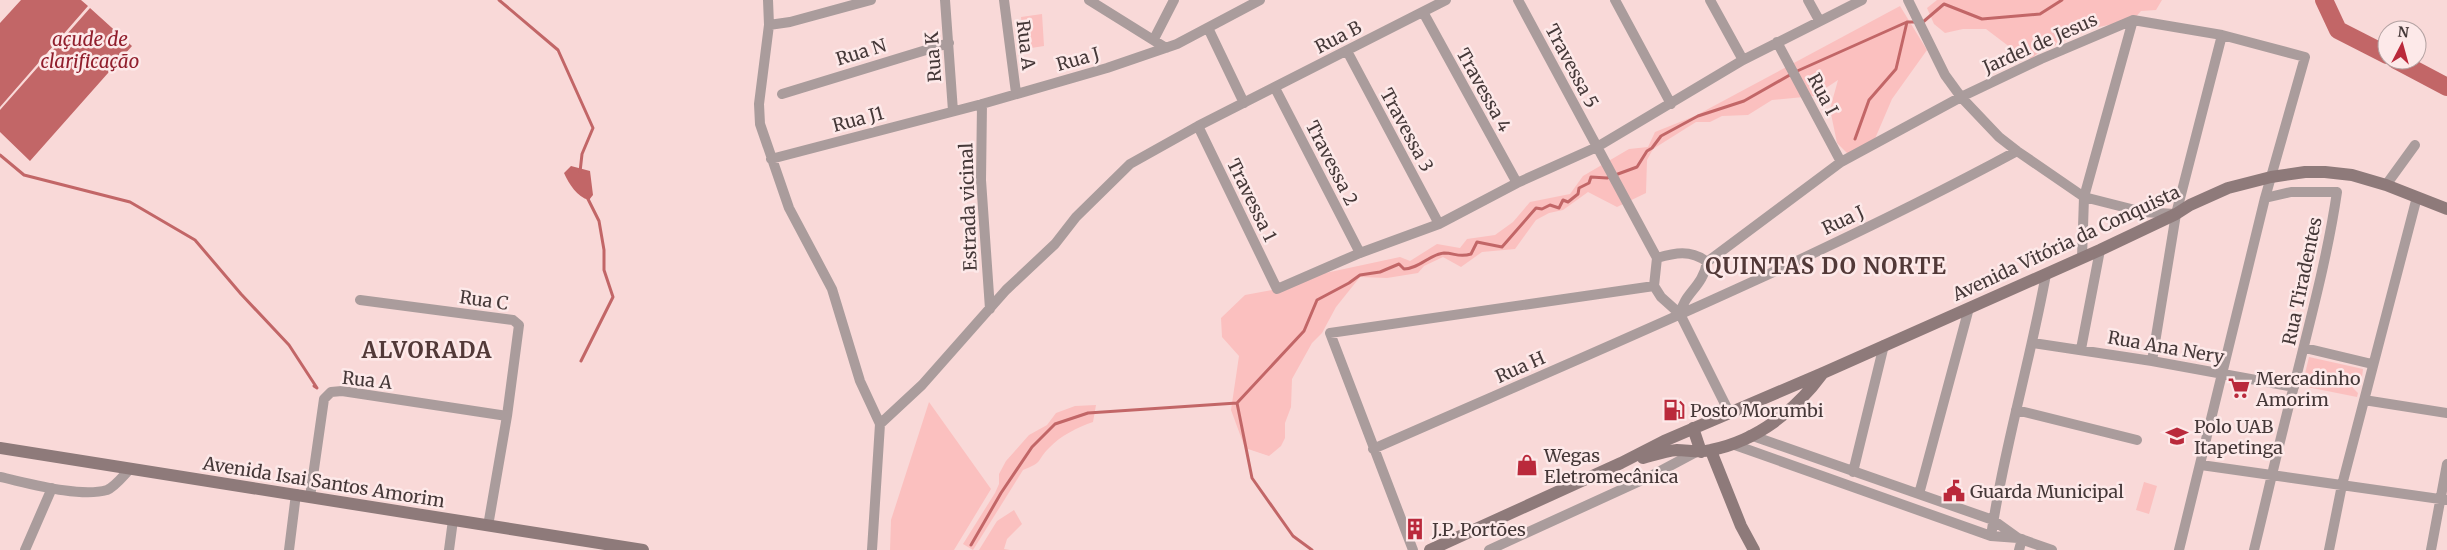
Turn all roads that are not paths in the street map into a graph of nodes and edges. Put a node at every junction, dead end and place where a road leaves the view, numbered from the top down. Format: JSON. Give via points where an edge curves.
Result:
{"nodes":[{"id":1,"x":768,"y":0,"type":"edge"},
{"id":2,"x":870,"y":0,"type":"edge"},
{"id":3,"x":945,"y":0,"type":"edge"},
{"id":4,"x":1004,"y":0,"type":"edge"},
{"id":5,"x":1089,"y":0,"type":"edge"},
{"id":6,"x":1174,"y":0,"type":"edge"},
{"id":7,"x":1260,"y":0,"type":"edge"},
{"id":8,"x":1446,"y":0,"type":"edge"},
{"id":9,"x":1518,"y":0,"type":"edge"},
{"id":10,"x":1615,"y":0,"type":"edge"},
{"id":11,"x":1710,"y":0,"type":"edge"},
{"id":12,"x":1808,"y":0,"type":"edge"},
{"id":13,"x":1862,"y":0,"type":"edge"},
{"id":14,"x":1246,"y":3,"type":"edge"},
{"id":15,"x":1909,"y":3,"type":"edge"},
{"id":16,"x":1423,"y":12,"type":"junction"},
{"id":17,"x":1819,"y":20,"type":"junction"},
{"id":18,"x":2133,"y":20,"type":"junction"},
{"id":19,"x":769,"y":24,"type":"junction"},
{"id":20,"x":1208,"y":28,"type":"junction"},
{"id":21,"x":2222,"y":35,"type":"junction"},
{"id":22,"x":1154,"y":39,"type":"junction"},
{"id":23,"x":949,"y":42,"type":"junction"},
{"id":24,"x":1777,"y":42,"type":"junction"},
{"id":25,"x":1166,"y":48,"type":"junction"},
{"id":26,"x":1346,"y":51,"type":"junction"},
{"id":27,"x":1743,"y":60,"type":"junction"},
{"id":28,"x":1275,"y":88,"type":"junction"},
{"id":29,"x":1016,"y":93,"type":"junction"},
{"id":30,"x":782,"y":94,"type":"dead end"},
{"id":31,"x":1961,"y":97,"type":"junction"},
{"id":32,"x":1244,"y":103,"type":"junction"},
{"id":33,"x":982,"y":104,"type":"junction"},
{"id":34,"x":1671,"y":104,"type":"junction"},
{"id":35,"x":953,"y":111,"type":"junction"},
{"id":36,"x":1198,"y":126,"type":"junction"},
{"id":37,"x":2415,"y":145,"type":"dead end"},
{"id":38,"x":1597,"y":147,"type":"junction"},
{"id":39,"x":2017,"y":151,"type":"junction"},
{"id":40,"x":771,"y":159,"type":"junction"},
{"id":41,"x":1841,"y":162,"type":"junction"},
{"id":42,"x":2271,"y":177,"type":"junction"},
{"id":43,"x":1517,"y":183,"type":"junction"},
{"id":44,"x":2386,"y":185,"type":"junction"},
{"id":45,"x":2084,"y":197,"type":"junction"},
{"id":46,"x":2417,"y":197,"type":"junction"},
{"id":47,"x":2265,"y":198,"type":"junction"},
{"id":48,"x":2447,"y":209,"type":"edge"},
{"id":49,"x":2176,"y":214,"type":"junction"},
{"id":50,"x":1439,"y":224,"type":"junction"},
{"id":51,"x":2100,"y":250,"type":"junction"},
{"id":52,"x":1360,"y":253,"type":"junction"},
{"id":53,"x":1657,"y":258,"type":"junction"},
{"id":54,"x":2082,"y":258,"type":"junction"},
{"id":55,"x":1706,"y":262,"type":"junction"},
{"id":56,"x":2046,"y":274,"type":"junction"},
{"id":57,"x":1654,"y":286,"type":"junction"},
{"id":58,"x":360,"y":300,"type":"dead end"},
{"id":59,"x":1969,"y":308,"type":"junction"},
{"id":60,"x":990,"y":309,"type":"junction"},
{"id":61,"x":1680,"y":314,"type":"junction"},
{"id":62,"x":2034,"y":343,"type":"junction"},
{"id":63,"x":1884,"y":345,"type":"junction"},
{"id":64,"x":2305,"y":348,"type":"junction"},
{"id":65,"x":2081,"y":349,"type":"junction"},
{"id":66,"x":2152,"y":361,"type":"junction"},
{"id":67,"x":2372,"y":364,"type":"junction"},
{"id":68,"x":1823,"y":373,"type":"junction"},
{"id":69,"x":2222,"y":373,"type":"junction"},
{"id":70,"x":2294,"y":387,"type":"junction"},
{"id":71,"x":2364,"y":400,"type":"junction"},
{"id":72,"x":2016,"y":410,"type":"junction"},
{"id":73,"x":2447,"y":413,"type":"edge"},
{"id":74,"x":1730,"y":414,"type":"junction"},
{"id":75,"x":507,"y":416,"type":"junction"},
{"id":76,"x":880,"y":424,"type":"junction"},
{"id":77,"x":1693,"y":428,"type":"junction"},
{"id":78,"x":1750,"y":436,"type":"junction"},
{"id":79,"x":2137,"y":440,"type":"dead end"},
{"id":80,"x":1732,"y":444,"type":"junction"},
{"id":81,"x":0,"y":448,"type":"edge"},
{"id":82,"x":1373,"y":449,"type":"junction"},
{"id":83,"x":1703,"y":451,"type":"junction"},
{"id":84,"x":1621,"y":463,"type":"junction"},
{"id":85,"x":2447,"y":464,"type":"edge"},
{"id":86,"x":2201,"y":465,"type":"junction"},
{"id":87,"x":130,"y":470,"type":"junction"},
{"id":88,"x":1853,"y":472,"type":"junction"},
{"id":89,"x":2273,"y":474,"type":"junction"},
{"id":90,"x":0,"y":477,"type":"edge"},
{"id":91,"x":2342,"y":485,"type":"junction"},
{"id":92,"x":52,"y":488,"type":"junction"},
{"id":93,"x":296,"y":494,"type":"junction"},
{"id":94,"x":1919,"y":494,"type":"junction"},
{"id":95,"x":310,"y":497,"type":"junction"},
{"id":96,"x":2443,"y":500,"type":"edge"},
{"id":97,"x":453,"y":520,"type":"junction"},
{"id":98,"x":1993,"y":520,"type":"junction"},
{"id":99,"x":488,"y":526,"type":"junction"},
{"id":100,"x":1991,"y":536,"type":"junction"},
{"id":101,"x":2024,"y":542,"type":"edge"},
{"id":102,"x":25,"y":550,"type":"edge"},
{"id":103,"x":289,"y":550,"type":"edge"},
{"id":104,"x":449,"y":550,"type":"edge"},
{"id":105,"x":643,"y":550,"type":"edge"},
{"id":106,"x":872,"y":550,"type":"edge"},
{"id":107,"x":1414,"y":550,"type":"edge"},
{"id":108,"x":1430,"y":550,"type":"edge"},
{"id":109,"x":1489,"y":550,"type":"edge"},
{"id":110,"x":1754,"y":550,"type":"edge"},
{"id":111,"x":2019,"y":550,"type":"edge"},
{"id":112,"x":2052,"y":550,"type":"edge"},
{"id":113,"x":2179,"y":550,"type":"edge"},
{"id":114,"x":2254,"y":550,"type":"edge"},
{"id":115,"x":2329,"y":550,"type":"edge"},
{"id":116,"x":2431,"y":550,"type":"edge"}],
"edges":[{"from":1,"to":19,"type":"street"},
{"from":2,"to":19,"type":"street","via":[[790,22]]},
{"from":3,"to":23,"type":"street","name":"Rua K"},
{"from":4,"to":29,"type":"street","name":"Rua A"},
{"from":5,"to":22,"type":"street"},
{"from":6,"to":22,"type":"street"},
{"from":7,"to":14,"type":"street"},
{"from":8,"to":16,"type":"street","name":"Rua B"},
{"from":9,"to":38,"type":"street","name":"Travessa 5"},
{"from":10,"to":34,"type":"street"},
{"from":11,"to":27,"type":"street"},
{"from":12,"to":17,"type":"street"},
{"from":13,"to":17,"type":"street"},
{"from":14,"to":20,"type":"street"},
{"from":15,"to":31,"type":"street","via":[[1945,75]]},
{"from":16,"to":26,"type":"street","name":"Rua B"},
{"from":16,"to":43,"type":"street","name":"Travessa 4"},
{"from":17,"to":24,"type":"street"},
{"from":18,"to":21,"type":"street"},
{"from":18,"to":31,"type":"street","name":"Jardel de Jesus"},
{"from":18,"to":45,"type":"street"},
{"from":19,"to":40,"type":"street","via":[[758,104],[760,124]]},
{"from":20,"to":25,"type":"street","name":"Rua J"},
{"from":20,"to":32,"type":"street"},
{"from":21,"to":42,"type":"street","via":[[2305,57]]},
{"from":21,"to":49,"type":"street"},
{"from":22,"to":25,"type":"street"},
{"from":23,"to":30,"type":"street","name":"Rua N"},
{"from":23,"to":35,"type":"street","name":"Rua K"},
{"from":24,"to":27,"type":"street"},
{"from":24,"to":41,"type":"street","name":"Rua I"},
{"from":25,"to":29,"type":"street","name":"Rua J"},
{"from":26,"to":28,"type":"street","name":"Rua B"},
{"from":26,"to":50,"type":"street","name":"Travessa 3"},
{"from":27,"to":34,"type":"street"},
{"from":28,"to":32,"type":"street","name":"Rua B"},
{"from":28,"to":52,"type":"street","name":"Travessa 2"},
{"from":29,"to":33,"type":"street","name":"Rua J"},
{"from":31,"to":39,"type":"street"},
{"from":31,"to":41,"type":"street","name":"Jardel de Jesus"},
{"from":32,"to":36,"type":"street","name":"Rua B"},
{"from":33,"to":35,"type":"street","name":"Rua J"},
{"from":33,"to":60,"type":"street","name":"Estrada vicinal","via":[[981,180]]},
{"from":34,"to":38,"type":"street"},
{"from":35,"to":40,"type":"street","name":"Rua J1"},
{"from":36,"to":52,"type":"street","name":"Travessa 1","via":[[1278,289]]},
{"from":36,"to":60,"type":"street","name":"Rua B","via":[[1130,164]]},
{"from":37,"to":44,"type":"street"},
{"from":38,"to":43,"type":"street"},
{"from":38,"to":53,"type":"street","name":"Travessa 5"},
{"from":39,"to":45,"type":"street"},
{"from":39,"to":61,"type":"street","name":"Rua J","via":[[1944,190]]},
{"from":40,"to":76,"type":"street","via":[[789,208],[832,289],[860,381]]},
{"from":41,"to":55,"type":"street","name":"Jardel de Jesus"},
{"from":42,"to":44,"type":"main road","name":"Avenida Vitória da Conquista","via":[[2325,172],[2352,175]]},
{"from":42,"to":47,"type":"street"},
{"from":42,"to":49,"type":"main road","name":"Avenida Vitória da Conquista","via":[[2209,196]]},
{"from":43,"to":50,"type":"street"},
{"from":44,"to":46,"type":"main road","name":"Avenida Vitória da Conquista"},
{"from":45,"to":49,"type":"street","via":[[2143,212]]},
{"from":45,"to":54,"type":"street"},
{"from":46,"to":48,"type":"main road","name":"Avenida Vitória da Conquista"},
{"from":46,"to":67,"type":"street"},
{"from":47,"to":64,"type":"street","name":"Rua Tiradentes","via":[[2291,192],[2337,192]]},
{"from":47,"to":69,"type":"street"},
{"from":49,"to":51,"type":"main road","name":"Avenida Vitória da Conquista"},
{"from":49,"to":66,"type":"street"},
{"from":50,"to":52,"type":"street"},
{"from":51,"to":54,"type":"main road","name":"Avenida Vitória da Conquista"},
{"from":51,"to":65,"type":"street"},
{"from":53,"to":55,"type":"street","via":[[1688,253]]},
{"from":53,"to":57,"type":"street"},
{"from":54,"to":56,"type":"main road","name":"Avenida Vitória da Conquista"},
{"from":55,"to":61,"type":"street","via":[[1701,281],[1682,304]]},
{"from":56,"to":59,"type":"main road","name":"Avenida Vitória da Conquista"},
{"from":56,"to":62,"type":"street"},
{"from":57,"to":61,"type":"street"},
{"from":57,"to":82,"type":"street","via":[[1330,333]]},
{"from":58,"to":75,"type":"street","name":"Rua C","via":[[517,322],[520,329]]},
{"from":59,"to":63,"type":"main road","name":"Avenida Vitória da Conquista"},
{"from":59,"to":94,"type":"street"},
{"from":60,"to":76,"type":"street","name":"Rua B","via":[[933,374]]},
{"from":61,"to":74,"type":"street"},
{"from":61,"to":82,"type":"street","name":"Rua H"},
{"from":62,"to":65,"type":"street","name":"Rua Ana Nery"},
{"from":62,"to":72,"type":"street"},
{"from":63,"to":68,"type":"main road","name":"Avenida Vitória da Conquista"},
{"from":63,"to":88,"type":"street"},
{"from":64,"to":67,"type":"street"},
{"from":64,"to":70,"type":"street","name":"Rua Tiradentes"},
{"from":65,"to":66,"type":"street","name":"Rua Ana Nery"},
{"from":66,"to":69,"type":"street","name":"Rua Ana Nery"},
{"from":67,"to":71,"type":"street"},
{"from":68,"to":74,"type":"main road","name":"Avenida Vitória da Conquista"},
{"from":68,"to":78,"type":"main road","via":[[1786,414]]},
{"from":69,"to":70,"type":"street","name":"Rua Ana Nery"},
{"from":69,"to":86,"type":"street"},
{"from":70,"to":89,"type":"street","name":"Rua Tiradentes"},
{"from":71,"to":73,"type":"street"},
{"from":71,"to":91,"type":"street"},
{"from":72,"to":79,"type":"street"},
{"from":72,"to":98,"type":"street"},
{"from":74,"to":77,"type":"main road","name":"Avenida Vitória da Conquista"},
{"from":75,"to":95,"type":"street","name":"Rua A","via":[[331,392],[324,399]]},
{"from":75,"to":99,"type":"street","name":"Rua C"},
{"from":76,"to":106,"type":"street"},
{"from":77,"to":83,"type":"main road"},
{"from":77,"to":84,"type":"main road"},
{"from":78,"to":80,"type":"main road"},
{"from":78,"to":88,"type":"street"},
{"from":80,"to":83,"type":"main road"},
{"from":80,"to":100,"type":"street"},
{"from":81,"to":87,"type":"main road","name":"Avenida Isai Santos Amorim"},
{"from":82,"to":107,"type":"street"},
{"from":83,"to":84,"type":"main road","via":[[1674,450]]},
{"from":83,"to":109,"type":"street"},
{"from":83,"to":110,"type":"main road"},
{"from":84,"to":108,"type":"main road"},
{"from":85,"to":96,"type":"street"},
{"from":86,"to":89,"type":"street"},
{"from":86,"to":113,"type":"street"},
{"from":87,"to":92,"type":"street","via":[[108,490]]},
{"from":87,"to":93,"type":"main road","name":"Avenida Isai Santos Amorim"},
{"from":88,"to":94,"type":"street"},
{"from":89,"to":91,"type":"street"},
{"from":89,"to":114,"type":"street","name":"Rua Tiradentes"},
{"from":90,"to":92,"type":"street"},
{"from":91,"to":96,"type":"street"},
{"from":91,"to":115,"type":"street"},
{"from":92,"to":102,"type":"street"},
{"from":93,"to":95,"type":"main road","name":"Avenida Isai Santos Amorim"},
{"from":93,"to":103,"type":"street"},
{"from":94,"to":98,"type":"street"},
{"from":95,"to":97,"type":"main road","name":"Avenida Isai Santos Amorim"},
{"from":96,"to":116,"type":"street"},
{"from":97,"to":99,"type":"main road","name":"Avenida Isai Santos Amorim"},
{"from":97,"to":104,"type":"street"},
{"from":98,"to":100,"type":"street"},
{"from":98,"to":101,"type":"street"},
{"from":99,"to":105,"type":"main road","name":"Avenida Isai Santos Amorim"},
{"from":100,"to":101,"type":"street"},
{"from":101,"to":111,"type":"street"},
{"from":101,"to":112,"type":"street"}]}
